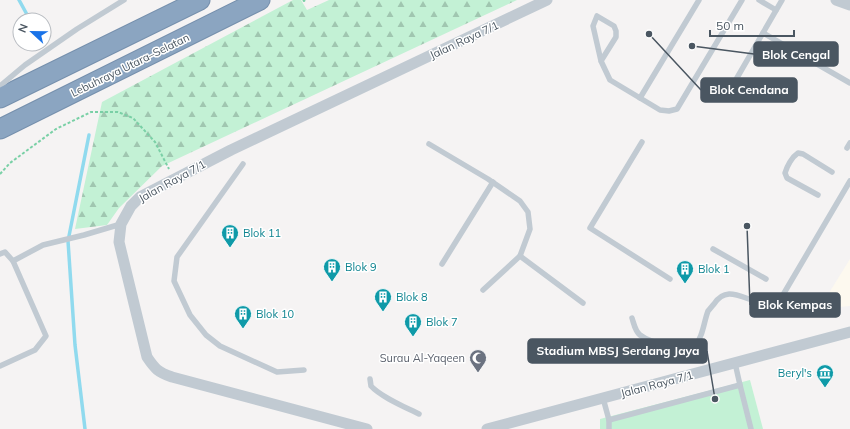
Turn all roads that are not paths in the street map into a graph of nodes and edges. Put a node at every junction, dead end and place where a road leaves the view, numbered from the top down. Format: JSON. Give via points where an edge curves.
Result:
{"nodes":[{"id":1,"x":124,"y":0,"type":"edge"},
{"id":2,"x":200,"y":0,"type":"edge"},
{"id":3,"x":260,"y":0,"type":"edge"},
{"id":4,"x":547,"y":0,"type":"edge"},
{"id":5,"x":699,"y":0,"type":"edge"},
{"id":6,"x":742,"y":0,"type":"edge"},
{"id":7,"x":759,"y":0,"type":"edge"},
{"id":8,"x":782,"y":0,"type":"edge"},
{"id":9,"x":836,"y":0,"type":"edge"},
{"id":10,"x":850,"y":5,"type":"edge"},
{"id":11,"x":776,"y":10,"type":"junction"},
{"id":12,"x":763,"y":33,"type":"junction"},
{"id":13,"x":601,"y":61,"type":"junction"},
{"id":14,"x":734,"y":83,"type":"dead end"},
{"id":15,"x":850,"y":83,"type":"edge"},
{"id":16,"x":0,"y":86,"type":"edge"},
{"id":17,"x":0,"y":98,"type":"edge"},
{"id":18,"x":640,"y":98,"type":"junction"},
{"id":19,"x":0,"y":129,"type":"edge"},
{"id":20,"x":642,"y":142,"type":"dead end"},
{"id":21,"x":429,"y":144,"type":"dead end"},
{"id":22,"x":242,"y":164,"type":"dead end"},
{"id":23,"x":832,"y":172,"type":"dead end"},
{"id":24,"x":850,"y":181,"type":"edge"},
{"id":25,"x":493,"y":182,"type":"junction"},
{"id":26,"x":818,"y":196,"type":"dead end"},
{"id":27,"x":121,"y":224,"type":"junction"},
{"id":28,"x":713,"y":249,"type":"dead end"},
{"id":29,"x":0,"y":254,"type":"edge"},
{"id":30,"x":520,"y":256,"type":"junction"},
{"id":31,"x":13,"y":261,"type":"junction"},
{"id":32,"x":442,"y":264,"type":"dead end"},
{"id":33,"x":670,"y":279,"type":"dead end"},
{"id":34,"x":766,"y":279,"type":"dead end"},
{"id":35,"x":483,"y":290,"type":"dead end"},
{"id":36,"x":583,"y":303,"type":"dead end"},
{"id":37,"x":632,"y":318,"type":"dead end"},
{"id":38,"x":850,"y":332,"type":"edge"},
{"id":39,"x":735,"y":363,"type":"junction"},
{"id":40,"x":0,"y":366,"type":"edge"},
{"id":41,"x":304,"y":370,"type":"dead end"},
{"id":42,"x":370,"y":379,"type":"dead end"},
{"id":43,"x":740,"y":385,"type":"junction"},
{"id":44,"x":604,"y":398,"type":"junction"},
{"id":45,"x":419,"y":414,"type":"dead end"},
{"id":46,"x":609,"y":420,"type":"junction"},
{"id":47,"x":367,"y":429,"type":"edge"},
{"id":48,"x":488,"y":429,"type":"edge"},
{"id":49,"x":609,"y":429,"type":"edge"},
{"id":50,"x":751,"y":429,"type":"edge"}],
"edges":[{"from":1,"to":16,"type":"lane","via":[[25,65]]},
{"from":2,"to":17,"type":"highway"},
{"from":3,"to":19,"type":"highway","name":"Lebuhraya Utara–Selatan"},
{"from":4,"to":27,"type":"street","name":"Jalan Raya 7/1","via":[[238,146],[174,179],[140,197],[131,206]]},
{"from":5,"to":18,"type":"lane"},
{"from":6,"to":18,"type":"lane","via":[[677,108],[669,111],[660,110]]},
{"from":7,"to":11,"type":"lane"},
{"from":8,"to":11,"type":"lane"},
{"from":9,"to":10,"type":"street"},
{"from":11,"to":12,"type":"lane"},
{"from":12,"to":14,"type":"lane"},
{"from":12,"to":15,"type":"lane"},
{"from":13,"to":13,"type":"lane","via":[[616,37],[616,31],[614,26],[597,16],[593,26]]},
{"from":13,"to":18,"type":"lane","via":[[610,80]]},
{"from":20,"to":33,"type":"lane","via":[[590,228]]},
{"from":21,"to":25,"type":"lane"},
{"from":22,"to":41,"type":"lane","via":[[177,257],[174,281],[190,315],[206,335],[220,346],[277,372]]},
{"from":23,"to":26,"type":"lane","via":[[798,153],[786,168],[787,178]]},
{"from":24,"to":37,"type":"lane","via":[[777,305],[765,308],[751,300],[724,294],[708,312],[704,328],[695,345],[687,348],[672,347],[646,339],[636,332]]},
{"from":25,"to":30,"type":"lane","via":[[520,201],[528,212],[530,229]]},
{"from":25,"to":32,"type":"lane"},
{"from":27,"to":31,"type":"lane","via":[[43,245]]},
{"from":27,"to":47,"type":"street","name":"Jalan Raya 7/1","via":[[119,242],[148,357],[154,368],[160,373]]},
{"from":28,"to":34,"type":"lane"},
{"from":29,"to":31,"type":"lane","via":[[5,252]]},
{"from":30,"to":35,"type":"lane"},
{"from":30,"to":36,"type":"lane"},
{"from":31,"to":40,"type":"lane","via":[[46,336],[35,350]]},
{"from":38,"to":39,"type":"street","name":"Jalan Raya 7/1"},
{"from":39,"to":43,"type":"lane"},
{"from":39,"to":44,"type":"street","name":"Jalan Raya 7/1"},
{"from":42,"to":45,"type":"lane","via":[[374,390]]},
{"from":43,"to":46,"type":"lane"},
{"from":43,"to":50,"type":"lane"},
{"from":44,"to":46,"type":"lane"},
{"from":44,"to":48,"type":"street","name":"Jalan Raya 7/1"},
{"from":46,"to":49,"type":"lane"}]}
